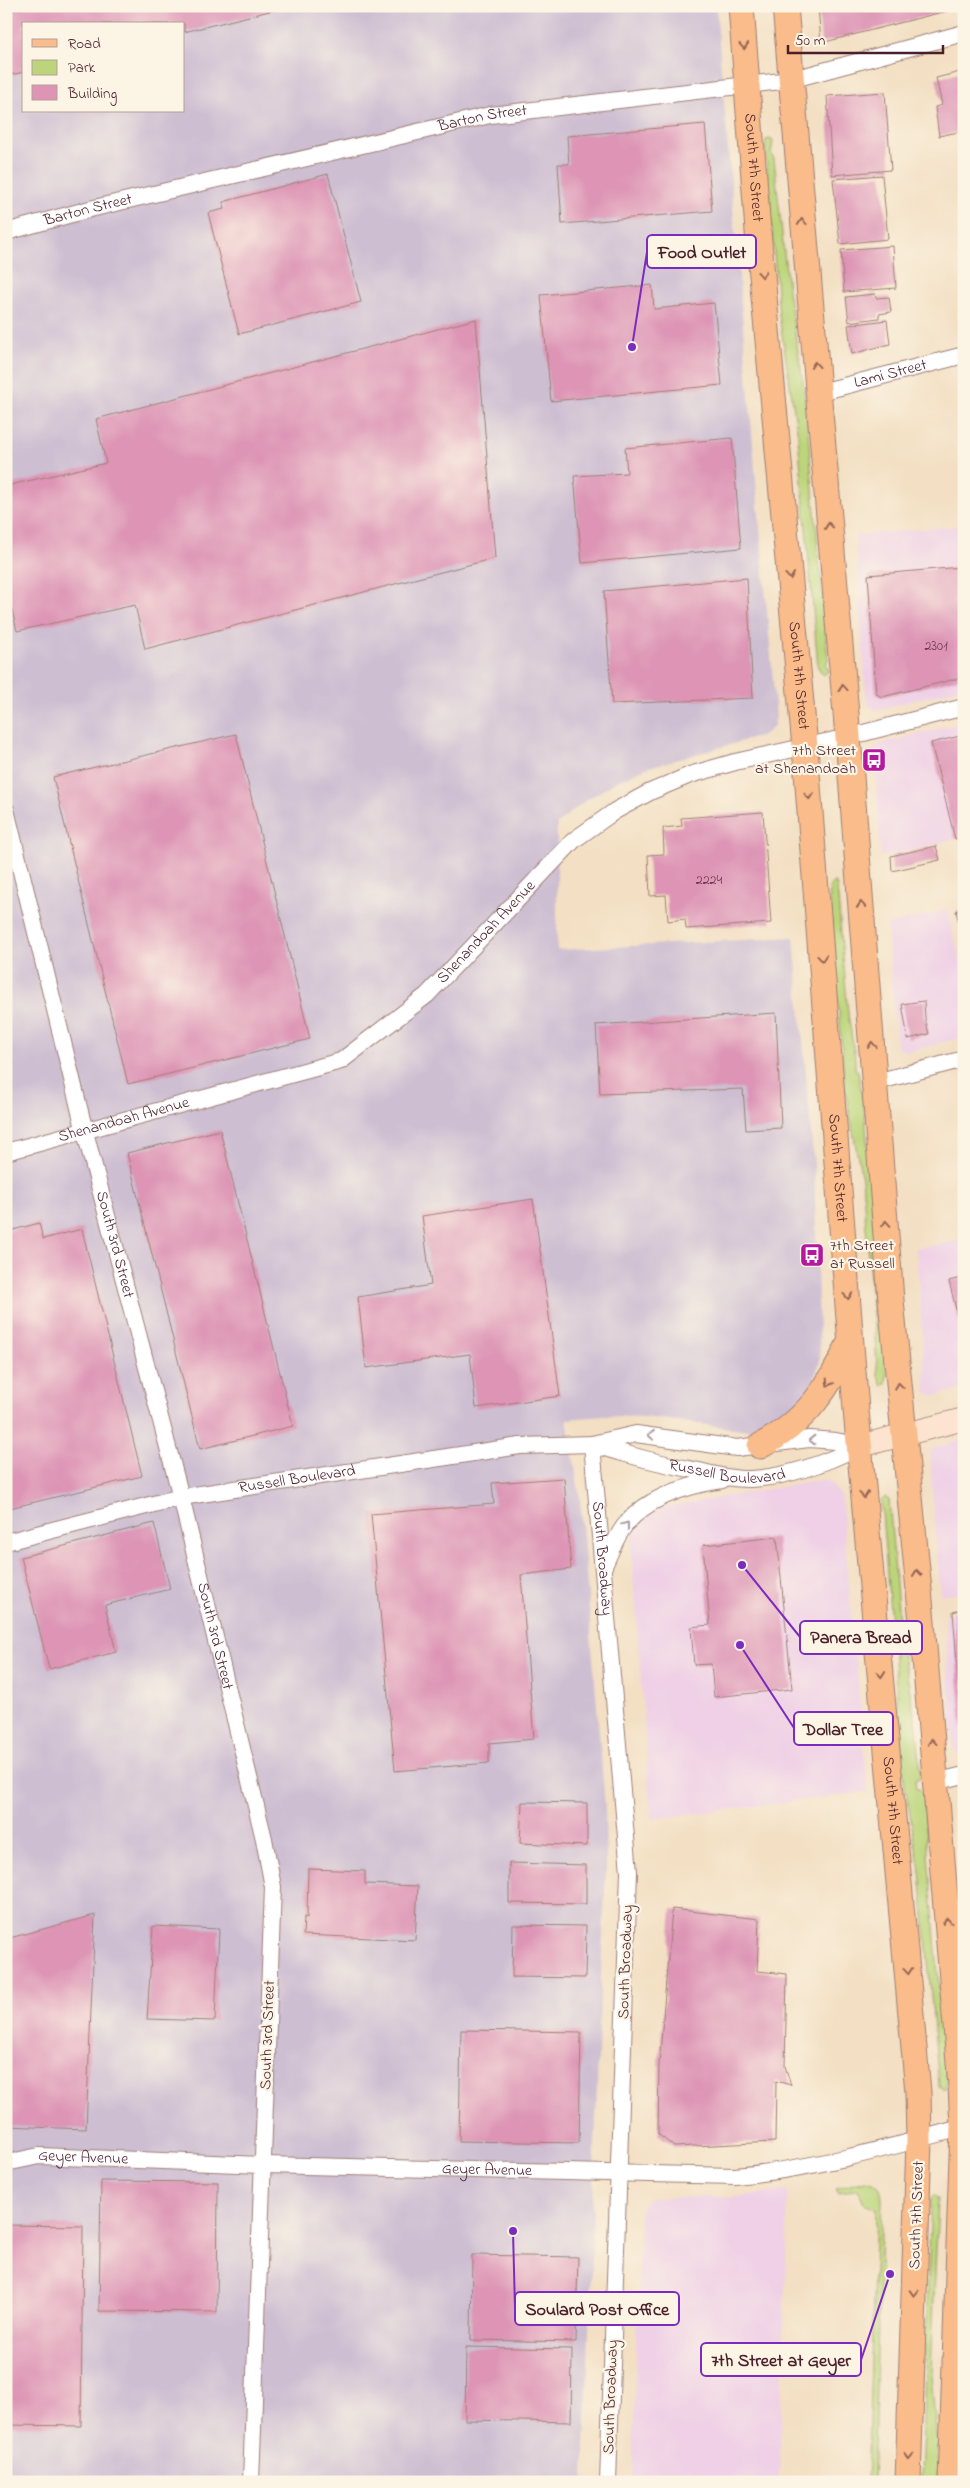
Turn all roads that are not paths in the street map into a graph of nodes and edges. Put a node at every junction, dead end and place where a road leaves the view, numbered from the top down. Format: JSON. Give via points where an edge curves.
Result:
{"nodes":[{"id":1,"x":741,"y":6,"type":"edge"},
{"id":2,"x":785,"y":6,"type":"edge"},
{"id":3,"x":964,"y":33,"type":"edge"},
{"id":4,"x":790,"y":80,"type":"junction"},
{"id":5,"x":748,"y":85,"type":"junction"},
{"id":6,"x":6,"y":232,"type":"edge"},
{"id":7,"x":964,"y":355,"type":"edge"},
{"id":8,"x":817,"y":393,"type":"junction"},
{"id":9,"x":964,"y":707,"type":"edge"},
{"id":10,"x":848,"y":737,"type":"junction"},
{"id":11,"x":805,"y":747,"type":"junction"},
{"id":12,"x":6,"y":810,"type":"edge"},
{"id":13,"x":964,"y":1059,"type":"edge"},
{"id":14,"x":876,"y":1082,"type":"junction"},
{"id":15,"x":85,"y":1132,"type":"junction"},
{"id":16,"x":6,"y":1152,"type":"edge"},
{"id":17,"x":851,"y":1340,"type":"junction"},
{"id":18,"x":964,"y":1419,"type":"edge"},
{"id":19,"x":904,"y":1435,"type":"junction"},
{"id":20,"x":592,"y":1444,"type":"junction"},
{"id":21,"x":760,"y":1446,"type":"junction"},
{"id":22,"x":860,"y":1446,"type":"junction"},
{"id":23,"x":732,"y":1478,"type":"junction"},
{"id":24,"x":181,"y":1497,"type":"junction"},
{"id":25,"x":6,"y":1542,"type":"edge"},
{"id":26,"x":603,"y":1568,"type":"junction"},
{"id":27,"x":964,"y":1775,"type":"edge"},
{"id":28,"x":935,"y":1782,"type":"junction"},
{"id":29,"x":963,"y":2127,"type":"edge"},
{"id":30,"x":919,"y":2140,"type":"junction"},
{"id":31,"x":6,"y":2162,"type":"edge"},
{"id":32,"x":264,"y":2165,"type":"junction"},
{"id":33,"x":619,"y":2175,"type":"junction"},
{"id":34,"x":251,"y":2482,"type":"edge"},
{"id":35,"x":608,"y":2482,"type":"edge"},
{"id":36,"x":908,"y":2482,"type":"edge"},
{"id":37,"x":951,"y":2482,"type":"edge"}],
"edges":[{"from":1,"to":5,"type":"main road","name":"South 7th Street","one_way":true},
{"from":2,"to":4,"type":"main road"},
{"from":3,"to":4,"type":"street","name":"Barton Street"},
{"from":4,"to":5,"type":"street","name":"Barton Street"},
{"from":8,"to":4,"type":"main road","one_way":true},
{"from":5,"to":6,"type":"street","name":"Barton Street","via":[[490,115],[90,209]]},
{"from":5,"to":11,"type":"main road","name":"South 7th Street","one_way":true,"via":[[758,231]]},
{"from":7,"to":8,"type":"street","name":"Lami Street"},
{"from":10,"to":8,"type":"main road","one_way":true},
{"from":9,"to":10,"type":"street","name":"Shenandoah Avenue"},
{"from":10,"to":11,"type":"street","name":"Shenandoah Avenue"},
{"from":14,"to":10,"type":"main road","one_way":true},
{"from":11,"to":15,"type":"street","name":"Shenandoah Avenue","via":[[735,762],[690,776],[650,792],[585,831],[427,995],[341,1061]]},
{"from":11,"to":17,"type":"main road","name":"South 7th Street","one_way":true},
{"from":12,"to":15,"type":"street","name":"South 3rd Street"},
{"from":13,"to":14,"type":"street"},
{"from":19,"to":14,"type":"main road","one_way":true},
{"from":15,"to":16,"type":"street","name":"Shenandoah Avenue"},
{"from":15,"to":24,"type":"street","name":"South 3rd Street"},
{"from":17,"to":21,"type":"main road","one_way":true,"via":[[837,1372],[807,1413],[794,1426]]},
{"from":17,"to":22,"type":"main road","name":"South 7th Street"},
{"from":18,"to":19,"type":"main road","name":"Russell Boulevard"},
{"from":19,"to":22,"type":"main road","name":"Russell Boulevard"},
{"from":28,"to":19,"type":"main road","one_way":true},
{"from":21,"to":20,"type":"street","name":"Russell Boulevard","one_way":true,"via":[[718,1446],[636,1434]]},
{"from":20,"to":23,"type":"street","name":"Russell Boulevard","via":[[634,1458]]},
{"from":20,"to":24,"type":"street","name":"Russell Boulevard","via":[[520,1446]]},
{"from":20,"to":26,"type":"street","name":"South Broadway"},
{"from":22,"to":21,"type":"street","name":"Russell Boulevard","one_way":true,"via":[[809,1439]]},
{"from":22,"to":23,"type":"street","name":"Russell Boulevard","via":[[836,1459],[786,1474]]},
{"from":22,"to":30,"type":"main road","name":"South 7th Street","one_way":true,"via":[[915,2052]]},
{"from":26,"to":23,"type":"street","one_way":true,"via":[[626,1524],[646,1506],[701,1483]]},
{"from":24,"to":25,"type":"street","name":"Russell Boulevard"},
{"from":24,"to":32,"type":"street","name":"South 3rd Street","via":[[273,1887]]},
{"from":26,"to":33,"type":"street","name":"South Broadway","via":[[629,1872]]},
{"from":27,"to":28,"type":"street"},
{"from":29,"to":28,"type":"main road","one_way":true},
{"from":29,"to":30,"type":"street","name":"Geyer Avenue"},
{"from":29,"to":37,"type":"main road"},
{"from":30,"to":33,"type":"street","name":"Geyer Avenue","via":[[821,2165],[771,2173],[735,2176]]},
{"from":30,"to":36,"type":"main road","name":"South 7th Street","one_way":true},
{"from":31,"to":32,"type":"street","name":"Geyer Avenue","via":[[39,2156]]},
{"from":32,"to":33,"type":"street","name":"Geyer Avenue"},
{"from":32,"to":34,"type":"street","name":"South 3rd Street"},
{"from":33,"to":35,"type":"street","name":"South Broadway"}]}
